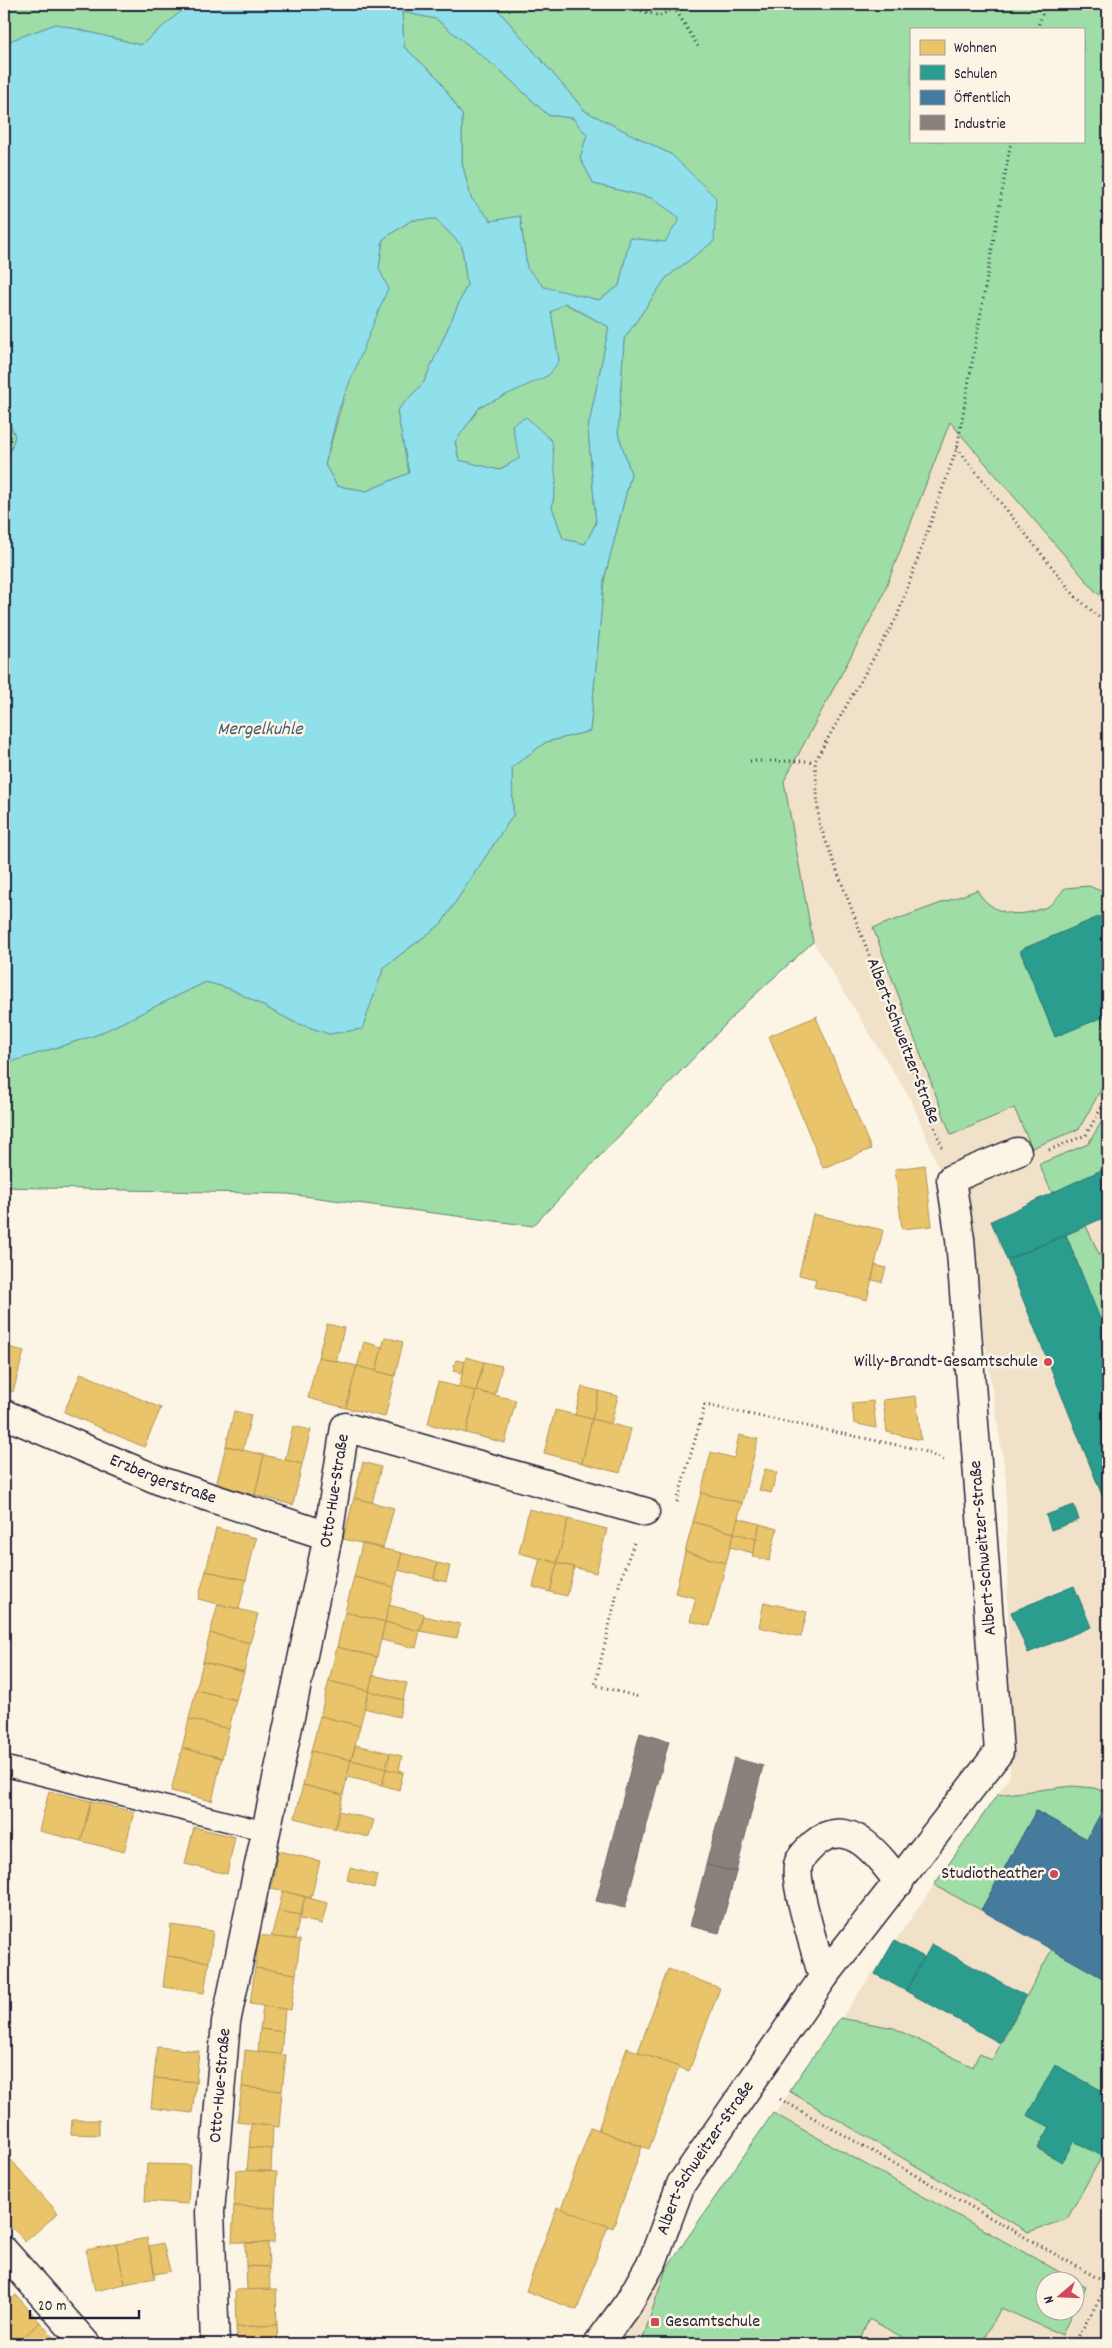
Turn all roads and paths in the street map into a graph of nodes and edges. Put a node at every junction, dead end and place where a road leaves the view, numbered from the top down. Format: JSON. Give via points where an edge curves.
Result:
{"nodes":[{"id":1,"x":616,"y":4,"type":"edge"},
{"id":2,"x":680,"y":4,"type":"edge"},
{"id":3,"x":1046,"y":4,"type":"edge"},
{"id":4,"x":674,"y":7,"type":"junction"},
{"id":5,"x":1037,"y":28,"type":"edge"},
{"id":6,"x":699,"y":48,"type":"dead end"},
{"id":7,"x":1011,"y":142,"type":"edge"},
{"id":8,"x":957,"y":448,"type":"junction"},
{"id":9,"x":1108,"y":625,"type":"edge"},
{"id":10,"x":750,"y":761,"type":"dead end"},
{"id":11,"x":815,"y":761,"type":"junction"},
{"id":12,"x":1108,"y":1096,"type":"edge"},
{"id":13,"x":1017,"y":1152,"type":"joint"},
{"id":14,"x":951,"y":1179,"type":"junction"},
{"id":15,"x":4,"y":1414,"type":"edge"},
{"id":16,"x":945,"y":1462,"type":"dead end"},
{"id":17,"x":645,"y":1512,"type":"junction"},
{"id":18,"x":328,"y":1536,"type":"junction"},
{"id":19,"x":639,"y":1697,"type":"dead end"},
{"id":20,"x":4,"y":1766,"type":"edge"},
{"id":21,"x":265,"y":1831,"type":"junction"},
{"id":22,"x":899,"y":1883,"type":"junction"},
{"id":23,"x":823,"y":1978,"type":"junction"},
{"id":24,"x":751,"y":2083,"type":"junction"},
{"id":25,"x":4,"y":2251,"type":"edge"},
{"id":26,"x":1108,"y":2284,"type":"edge"},
{"id":27,"x":86,"y":2344,"type":"edge"},
{"id":28,"x":215,"y":2344,"type":"edge"},
{"id":29,"x":598,"y":2344,"type":"edge"},
{"id":30,"x":1074,"y":2344,"type":"edge"}],
"edges":[{"from":1,"to":4,"type":"path","via":[[660,16]]},
{"from":2,"to":4,"type":"path"},
{"from":3,"to":5,"type":"path"},
{"from":4,"to":6,"type":"path"},
{"from":7,"to":8,"type":"path"},
{"from":8,"to":9,"type":"path","via":[[1074,596]]},
{"from":8,"to":11,"type":"path","via":[[897,617]]},
{"from":10,"to":11,"type":"path"},
{"from":11,"to":14,"type":"path","name":"Albert-Schweitzer-Straße","via":[[819,823],[942,1144]]},
{"from":12,"to":13,"type":"path","via":[[1086,1135],[1036,1155]]},
{"from":13,"to":14,"type":"street"},
{"from":14,"to":22,"type":"street","name":"Albert-Schweitzer-Straße","via":[[960,1239],[999,1752]]},
{"from":15,"to":18,"type":"street","name":"Erzbergerstraße","via":[[163,1482]]},
{"from":16,"to":17,"type":"path","via":[[921,1450],[705,1405],[673,1517]]},
{"from":17,"to":18,"type":"street","name":"Otto-Hue-Straße","via":[[345,1427]]},
{"from":17,"to":19,"type":"path","via":[[620,1581],[595,1685]]},
{"from":18,"to":21,"type":"street","name":"Otto-Hue-Straße"},
{"from":20,"to":21,"type":"lane"},
{"from":21,"to":28,"type":"street","name":"Otto-Hue-Straße","via":[[226,2022],[210,2212]]},
{"from":22,"to":23,"type":"street","name":"Albert-Schweitzer-Straße"},
{"from":22,"to":23,"type":"street","via":[[878,1854],[848,1834],[818,1841],[806,1852],[798,1864],[798,1887]]},
{"from":23,"to":24,"type":"street","name":"Albert-Schweitzer-Straße"},
{"from":24,"to":26,"type":"path"},
{"from":24,"to":29,"type":"street","name":"Albert-Schweitzer-Straße","via":[[681,2184],[653,2260],[629,2302]]},
{"from":25,"to":27,"type":"street"},
{"from":26,"to":30,"type":"path"}]}
